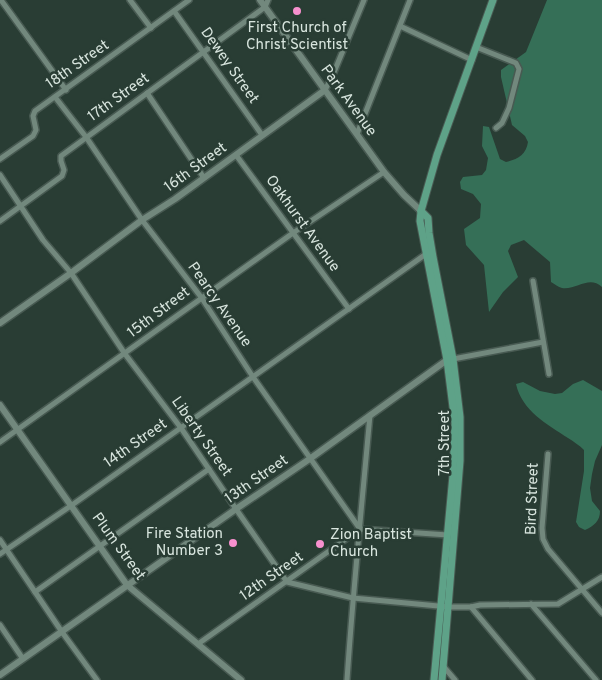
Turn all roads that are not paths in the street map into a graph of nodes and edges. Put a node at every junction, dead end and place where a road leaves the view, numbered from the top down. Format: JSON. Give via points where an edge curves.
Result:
{"nodes":[{"id":1,"x":0,"y":0,"type":"edge"},
{"id":2,"x":130,"y":0,"type":"edge"},
{"id":3,"x":189,"y":0,"type":"edge"},
{"id":4,"x":260,"y":0,"type":"edge"},
{"id":5,"x":364,"y":0,"type":"edge"},
{"id":6,"x":410,"y":0,"type":"edge"},
{"id":7,"x":494,"y":0,"type":"edge"},
{"id":8,"x":266,"y":3,"type":"edge"},
{"id":9,"x":174,"y":11,"type":"junction"},
{"id":10,"x":400,"y":26,"type":"junction"},
{"id":11,"x":151,"y":28,"type":"junction"},
{"id":12,"x":476,"y":47,"type":"junction"},
{"id":13,"x":204,"y":51,"type":"junction"},
{"id":14,"x":472,"y":60,"type":"junction"},
{"id":15,"x":66,"y":90,"type":"junction"},
{"id":16,"x":325,"y":90,"type":"junction"},
{"id":17,"x":146,"y":93,"type":"junction"},
{"id":18,"x":55,"y":97,"type":"junction"},
{"id":19,"x":496,"y":128,"type":"dead end"},
{"id":20,"x":357,"y":134,"type":"junction"},
{"id":21,"x":262,"y":135,"type":"junction"},
{"id":22,"x":86,"y":138,"type":"junction"},
{"id":23,"x":236,"y":155,"type":"junction"},
{"id":24,"x":0,"y":159,"type":"edge"},
{"id":25,"x":384,"y":172,"type":"junction"},
{"id":26,"x":0,"y":175,"type":"edge"},
{"id":27,"x":204,"y":178,"type":"junction"},
{"id":28,"x":21,"y":206,"type":"junction"},
{"id":29,"x":421,"y":211,"type":"junction"},
{"id":30,"x":142,"y":220,"type":"junction"},
{"id":31,"x":0,"y":221,"type":"edge"},
{"id":32,"x":292,"y":233,"type":"junction"},
{"id":33,"x":426,"y":254,"type":"junction"},
{"id":34,"x":71,"y":273,"type":"junction"},
{"id":35,"x":533,"y":281,"type":"dead end"},
{"id":36,"x":201,"y":297,"type":"junction"},
{"id":37,"x":349,"y":308,"type":"junction"},
{"id":38,"x":0,"y":323,"type":"edge"},
{"id":39,"x":544,"y":342,"type":"junction"},
{"id":40,"x":125,"y":354,"type":"junction"},
{"id":41,"x":450,"y":359,"type":"junction"},
{"id":42,"x":549,"y":374,"type":"dead end"},
{"id":43,"x":253,"y":377,"type":"junction"},
{"id":44,"x":0,"y":405,"type":"edge"},
{"id":45,"x":370,"y":414,"type":"junction"},
{"id":46,"x":181,"y":428,"type":"junction"},
{"id":47,"x":18,"y":430,"type":"junction"},
{"id":48,"x":0,"y":442,"type":"edge"},
{"id":49,"x":548,"y":454,"type":"dead end"},
{"id":50,"x":311,"y":458,"type":"junction"},
{"id":51,"x":209,"y":469,"type":"junction"},
{"id":52,"x":72,"y":505,"type":"junction"},
{"id":53,"x":236,"y":509,"type":"junction"},
{"id":54,"x":360,"y":529,"type":"junction"},
{"id":55,"x":448,"y":535,"type":"junction"},
{"id":56,"x":0,"y":540,"type":"edge"},
{"id":57,"x":100,"y":546,"type":"junction"},
{"id":58,"x":7,"y":550,"type":"junction"},
{"id":59,"x":0,"y":554,"type":"edge"},
{"id":60,"x":602,"y":576,"type":"edge"},
{"id":61,"x":287,"y":582,"type":"junction"},
{"id":62,"x":128,"y":586,"type":"junction"},
{"id":63,"x":581,"y":589,"type":"junction"},
{"id":64,"x":36,"y":592,"type":"junction"},
{"id":65,"x":353,"y":598,"type":"junction"},
{"id":66,"x":531,"y":604,"type":"junction"},
{"id":67,"x":445,"y":606,"type":"junction"},
{"id":68,"x":470,"y":607,"type":"junction"},
{"id":69,"x":602,"y":614,"type":"edge"},
{"id":70,"x":0,"y":625,"type":"edge"},
{"id":71,"x":62,"y":632,"type":"junction"},
{"id":72,"x":198,"y":644,"type":"junction"},
{"id":73,"x":24,"y":659,"type":"junction"},
{"id":74,"x":443,"y":666,"type":"junction"},
{"id":75,"x":0,"y":675,"type":"edge"},
{"id":76,"x":97,"y":680,"type":"edge"},
{"id":77,"x":241,"y":680,"type":"edge"},
{"id":78,"x":347,"y":680,"type":"edge"},
{"id":79,"x":434,"y":680,"type":"edge"},
{"id":80,"x":442,"y":680,"type":"edge"},
{"id":81,"x":455,"y":680,"type":"edge"},
{"id":82,"x":532,"y":680,"type":"edge"},
{"id":83,"x":596,"y":680,"type":"edge"}],
"edges":[{"from":1,"to":15,"type":"street"},
{"from":2,"to":11,"type":"street"},
{"from":3,"to":9,"type":"street","name":"18th Street"},
{"from":4,"to":8,"type":"street","name":"Park Avenue"},
{"from":5,"to":16,"type":"street","name":"16th Street"},
{"from":6,"to":10,"type":"street"},
{"from":7,"to":12,"type":"main road","name":"7th Street"},
{"from":8,"to":13,"type":"street","name":"17th Street"},
{"from":8,"to":16,"type":"street","name":"Park Avenue"},
{"from":9,"to":11,"type":"street","name":"18th Street"},
{"from":9,"to":13,"type":"street","name":"Dewey Street"},
{"from":10,"to":14,"type":"street"},
{"from":10,"to":20,"type":"street"},
{"from":11,"to":15,"type":"street","name":"18th Street"},
{"from":12,"to":14,"type":"main road","name":"7th Street"},
{"from":12,"to":19,"type":"street","via":[[516,62],[519,69],[509,108]]},
{"from":13,"to":17,"type":"street","name":"17th Street"},
{"from":13,"to":21,"type":"street","name":"Dewey Street"},
{"from":14,"to":29,"type":"main road","name":"7th Street","via":[[437,155]]},
{"from":15,"to":18,"type":"street","name":"18th Street"},
{"from":16,"to":20,"type":"street","name":"Park Avenue"},
{"from":16,"to":21,"type":"street","name":"16th Street"},
{"from":17,"to":22,"type":"street","name":"17th Street"},
{"from":17,"to":27,"type":"street"},
{"from":18,"to":22,"type":"street","name":"Pearcy Avenue"},
{"from":18,"to":24,"type":"street","name":"18th Street","via":[[35,111],[36,130],[33,136]]},
{"from":20,"to":25,"type":"street","name":"Park Avenue"},
{"from":21,"to":23,"type":"street","name":"16th Street"},
{"from":22,"to":28,"type":"street","name":"17th Street","via":[[61,156],[62,176]]},
{"from":22,"to":30,"type":"street","name":"Pearcy Avenue"},
{"from":23,"to":27,"type":"street","name":"16th Street"},
{"from":23,"to":32,"type":"street","name":"Oakhurst Avenue"},
{"from":25,"to":29,"type":"street","name":"Park Avenue"},
{"from":25,"to":32,"type":"street","name":"15th Street"},
{"from":26,"to":28,"type":"street","name":"Liberty Street"},
{"from":27,"to":30,"type":"street","name":"16th Street"},
{"from":28,"to":31,"type":"street","name":"17th Street"},
{"from":28,"to":34,"type":"street","name":"Liberty Street","via":[[43,240]]},
{"from":29,"to":33,"type":"main road","name":"7th Street"},
{"from":29,"to":41,"type":"main road","name":"7th Street","via":[[428,218]]},
{"from":30,"to":34,"type":"street","name":"16th Street"},
{"from":30,"to":36,"type":"street","name":"Pearcy Avenue"},
{"from":32,"to":36,"type":"street","name":"15th Street"},
{"from":32,"to":37,"type":"street","name":"Oakhurst Avenue"},
{"from":33,"to":37,"type":"street","name":"14th Street"},
{"from":33,"to":41,"type":"main road","name":"7th Street"},
{"from":34,"to":38,"type":"street","name":"16th Street"},
{"from":34,"to":40,"type":"street","name":"Liberty Street"},
{"from":35,"to":39,"type":"street"},
{"from":36,"to":40,"type":"street","name":"15th Street"},
{"from":36,"to":43,"type":"street","name":"Pearcy Avenue"},
{"from":37,"to":43,"type":"street","name":"14th Street"},
{"from":39,"to":41,"type":"street","name":"13th Street"},
{"from":39,"to":42,"type":"street"},
{"from":40,"to":46,"type":"street","name":"Liberty Street"},
{"from":40,"to":47,"type":"street","name":"15th Street"},
{"from":41,"to":45,"type":"street","name":"13th Street"},
{"from":41,"to":55,"type":"main road","name":"7th Street","via":[[455,423]]},
{"from":41,"to":67,"type":"main road","name":"7th Street","via":[[460,417],[461,448]]},
{"from":43,"to":46,"type":"street","name":"14th Street"},
{"from":43,"to":50,"type":"street","name":"Pearcy Avenue"},
{"from":44,"to":47,"type":"street","name":"Plum Street"},
{"from":45,"to":50,"type":"street","name":"13th Street"},
{"from":45,"to":54,"type":"street"},
{"from":46,"to":51,"type":"street","name":"Liberty Street"},
{"from":46,"to":52,"type":"street","name":"14th Street"},
{"from":47,"to":48,"type":"street","name":"15th Street"},
{"from":47,"to":52,"type":"street","name":"Plum Street"},
{"from":49,"to":63,"type":"street","name":"Bird Street","via":[[543,538],[548,549]]},
{"from":50,"to":53,"type":"street","name":"13th Street"},
{"from":50,"to":54,"type":"street","name":"Pearcy Avenue"},
{"from":51,"to":53,"type":"street","name":"Liberty Street"},
{"from":51,"to":57,"type":"street"},
{"from":52,"to":57,"type":"street","name":"Plum Street"},
{"from":52,"to":58,"type":"street","name":"14th Street"},
{"from":53,"to":61,"type":"street","name":"Liberty Street"},
{"from":53,"to":62,"type":"street","name":"13th Street"},
{"from":54,"to":55,"type":"street"},
{"from":54,"to":61,"type":"street","name":"12th Street"},
{"from":54,"to":65,"type":"street"},
{"from":55,"to":67,"type":"main road","name":"7th Street"},
{"from":56,"to":58,"type":"street"},
{"from":57,"to":62,"type":"street","name":"Plum Street"},
{"from":57,"to":64,"type":"street"},
{"from":58,"to":59,"type":"street","name":"14th Street"},
{"from":58,"to":64,"type":"street"},
{"from":60,"to":63,"type":"street"},
{"from":61,"to":65,"type":"street"},
{"from":61,"to":72,"type":"street","name":"12th Street"},
{"from":62,"to":71,"type":"street","name":"13th Street"},
{"from":62,"to":72,"type":"street","name":"Plum Street"},
{"from":63,"to":66,"type":"street","via":[[558,604]]},
{"from":63,"to":69,"type":"street","name":"Bird Street"},
{"from":64,"to":71,"type":"street"},
{"from":65,"to":67,"type":"street"},
{"from":65,"to":78,"type":"street"},
{"from":66,"to":68,"type":"street"},
{"from":66,"to":83,"type":"street"},
{"from":67,"to":68,"type":"street"},
{"from":67,"to":74,"type":"main road","name":"7th Street"},
{"from":67,"to":79,"type":"main road","name":"7th Street"},
{"from":68,"to":82,"type":"street"},
{"from":70,"to":73,"type":"street"},
{"from":71,"to":73,"type":"street","name":"13th Street"},
{"from":71,"to":76,"type":"street"},
{"from":72,"to":77,"type":"street","name":"Plum Street"},
{"from":73,"to":75,"type":"street","name":"13th Street"},
{"from":74,"to":80,"type":"main road","name":"7th Street"},
{"from":74,"to":81,"type":"street"}]}
